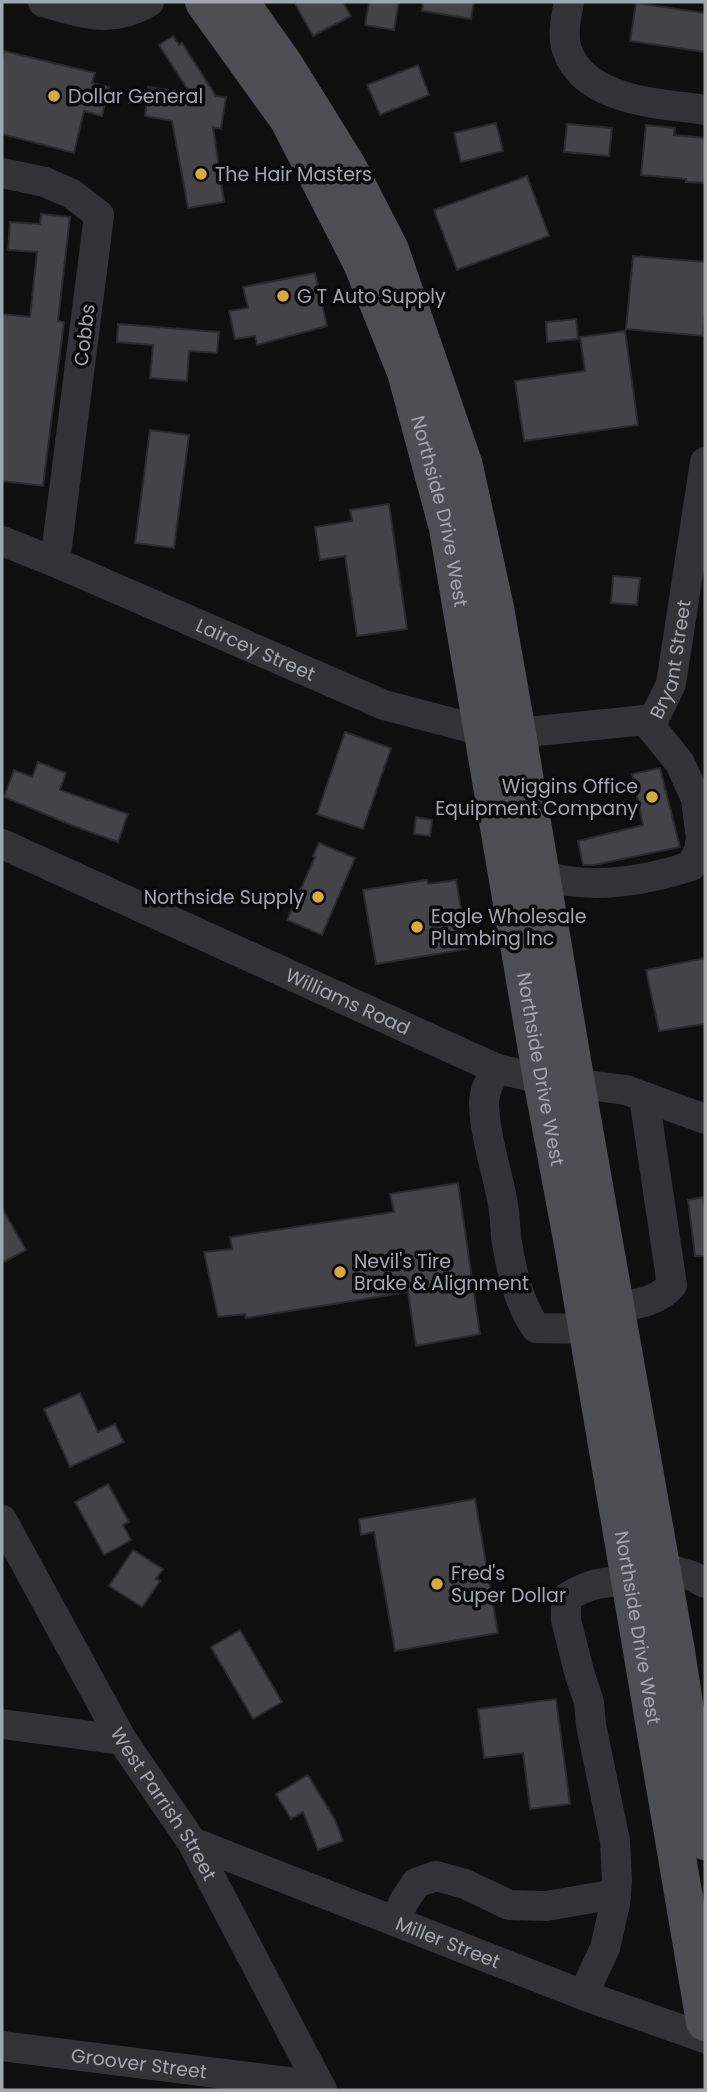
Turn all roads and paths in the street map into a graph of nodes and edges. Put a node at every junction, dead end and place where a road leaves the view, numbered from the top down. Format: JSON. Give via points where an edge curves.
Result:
{"nodes":[{"id":1,"x":43,"y":2,"type":"edge"},
{"id":2,"x":149,"y":2,"type":"edge"},
{"id":3,"x":204,"y":2,"type":"edge"},
{"id":4,"x":240,"y":2,"type":"edge"},
{"id":5,"x":569,"y":2,"type":"edge"},
{"id":6,"x":705,"y":110,"type":"edge"},
{"id":7,"x":2,"y":173,"type":"edge"},
{"id":8,"x":705,"y":462,"type":"edge"},
{"id":9,"x":2,"y":541,"type":"edge"},
{"id":10,"x":55,"y":562,"type":"junction"},
{"id":11,"x":645,"y":720,"type":"junction"},
{"id":12,"x":500,"y":732,"type":"junction"},
{"id":13,"x":2,"y":844,"type":"edge"},
{"id":14,"x":541,"y":875,"type":"junction"},
{"id":15,"x":497,"y":1069,"type":"junction"},
{"id":16,"x":559,"y":1081,"type":"junction"},
{"id":17,"x":644,"y":1097,"type":"junction"},
{"id":18,"x":705,"y":1119,"type":"edge"},
{"id":19,"x":601,"y":1319,"type":"junction"},
{"id":20,"x":2,"y":1520,"type":"edge"},
{"id":21,"x":645,"y":1574,"type":"junction"},
{"id":22,"x":705,"y":1583,"type":"edge"},
{"id":23,"x":2,"y":1724,"type":"edge"},
{"id":24,"x":121,"y":1740,"type":"junction"},
{"id":25,"x":705,"y":1841,"type":"edge"},
{"id":26,"x":192,"y":1842,"type":"junction"},
{"id":27,"x":616,"y":1894,"type":"junction"},
{"id":28,"x":396,"y":1922,"type":"junction"},
{"id":29,"x":583,"y":1995,"type":"junction"},
{"id":30,"x":705,"y":2022,"type":"edge"},
{"id":31,"x":705,"y":2038,"type":"edge"},
{"id":32,"x":2,"y":2046,"type":"edge"},
{"id":33,"x":321,"y":2088,"type":"edge"}],
"edges":[{"from":1,"to":2,"type":"street","via":[[112,16]]},
{"from":3,"to":12,"type":"main road","name":"Northside Drive West","via":[[289,120],[362,263],[406,372]]},
{"from":4,"to":12,"type":"main road","name":"Northside Drive West","via":[[347,166],[390,250],[464,466],[495,608]]},
{"from":5,"to":6,"type":"street","via":[[567,50],[582,76],[609,92]]},
{"from":7,"to":10,"type":"street","name":"Cobbs","via":[[45,182],[72,194],[99,215]]},
{"from":8,"to":11,"type":"street","name":"Bryant Street","via":[[671,684],[654,718]]},
{"from":9,"to":10,"type":"street","name":"Laircey Street"},
{"from":10,"to":12,"type":"street","name":"Laircey Street","via":[[384,705]]},
{"from":11,"to":12,"type":"street","name":"Bryant Street"},
{"from":11,"to":14,"type":"street","via":[[680,763],[696,799],[701,838],[691,866],[617,883]]},
{"from":12,"to":14,"type":"main road","name":"Northside Drive West"},
{"from":12,"to":16,"type":"main road","name":"Northside Drive West"},
{"from":13,"to":15,"type":"street","name":"Williams Road"},
{"from":14,"to":16,"type":"main road","name":"Northside Drive West"},
{"from":15,"to":16,"type":"street","name":"Williams Road"},
{"from":15,"to":19,"type":"street","via":[[484,1101],[514,1277],[527,1314],[537,1328]]},
{"from":16,"to":17,"type":"street","name":"Williams Road","via":[[626,1090]]},
{"from":16,"to":19,"type":"main road","name":"Northside Drive West"},
{"from":17,"to":18,"type":"street","name":"Williams Road"},
{"from":17,"to":19,"type":"street","via":[[672,1285],[650,1302]]},
{"from":19,"to":21,"type":"main road","name":"Northside Drive West"},
{"from":20,"to":24,"type":"street","name":"West Parrish Street"},
{"from":21,"to":22,"type":"street","via":[[692,1576]]},
{"from":21,"to":25,"type":"main road","name":"Northside Drive West"},
{"from":21,"to":27,"type":"street","via":[[596,1583],[566,1598],[566,1620],[590,1702],[615,1841]]},
{"from":21,"to":30,"type":"main road","name":"Northside Drive West"},
{"from":23,"to":24,"type":"street"},
{"from":24,"to":26,"type":"street","name":"West Parrish Street"},
{"from":26,"to":28,"type":"street","name":"Miller Street"},
{"from":26,"to":33,"type":"street","name":"West Parrish Street"},
{"from":27,"to":28,"type":"street","via":[[546,1906],[509,1905],[436,1876],[416,1883]]},
{"from":27,"to":29,"type":"street","via":[[605,1948]]},
{"from":28,"to":29,"type":"street","name":"Miller Street"},
{"from":29,"to":31,"type":"street","name":"Miller Street"},
{"from":32,"to":33,"type":"street","name":"Groover Street"}]}
